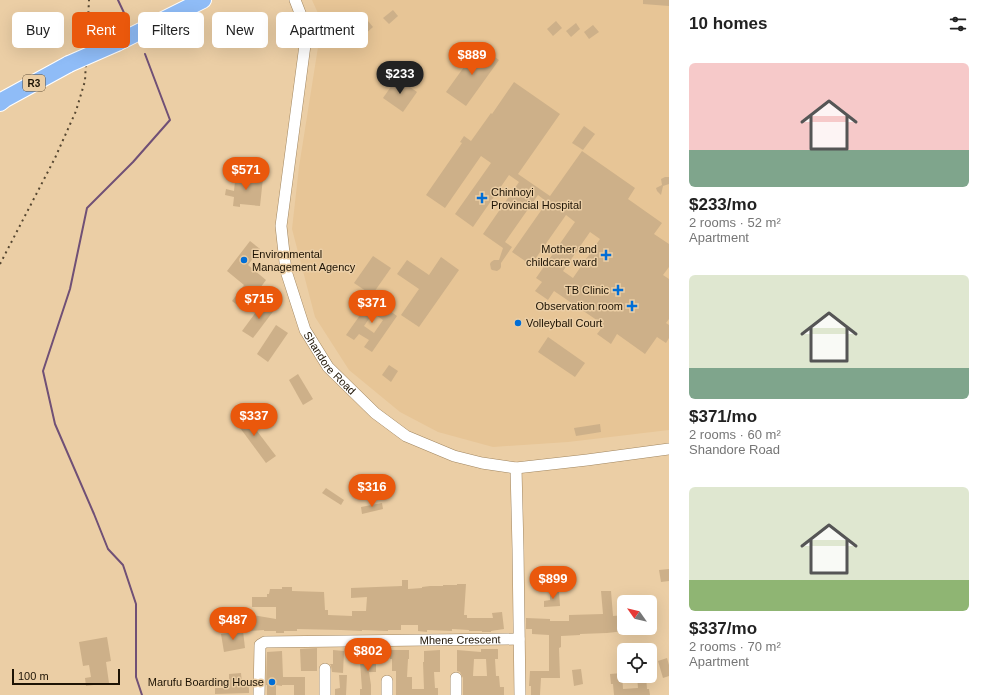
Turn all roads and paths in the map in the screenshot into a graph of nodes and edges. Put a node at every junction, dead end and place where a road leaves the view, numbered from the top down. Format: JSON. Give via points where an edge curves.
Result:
{"nodes":[{"id":1,"x":203,"y":0,"type":"edge"},
{"id":2,"x":295,"y":1,"type":"edge"},
{"id":3,"x":0,"y":102,"type":"edge"},
{"id":4,"x":669,"y":449,"type":"edge"},
{"id":5,"x":516,"y":468,"type":"junction"},
{"id":6,"x":519,"y":639,"type":"junction"},
{"id":7,"x":325,"y":669,"type":"dead end"},
{"id":8,"x":456,"y":678,"type":"dead end"},
{"id":9,"x":387,"y":681,"type":"dead end"},
{"id":10,"x":259,"y":695,"type":"edge"},
{"id":11,"x":325,"y":695,"type":"edge"},
{"id":12,"x":387,"y":695,"type":"edge"},
{"id":13,"x":456,"y":695,"type":"edge"},
{"id":14,"x":520,"y":695,"type":"edge"}],
"edges":[{"from":1,"to":3,"type":"highway","number":"R3","bridge":true,"via":[[69,64]]},
{"from":2,"to":5,"type":"street","name":"Shandore Road","via":[[304,23],[305,45],[280,226],[286,271],[306,330],[328,368],[374,413],[406,436],[454,456]]},
{"from":4,"to":5,"type":"street","name":"Shandore Road"},
{"from":5,"to":6,"type":"street"},
{"from":6,"to":10,"type":"street","name":"Mhene Crescent","via":[[265,642],[260,645]]},
{"from":6,"to":14,"type":"street"},
{"from":7,"to":11,"type":"street"},
{"from":8,"to":13,"type":"street"},
{"from":9,"to":12,"type":"street"}]}
